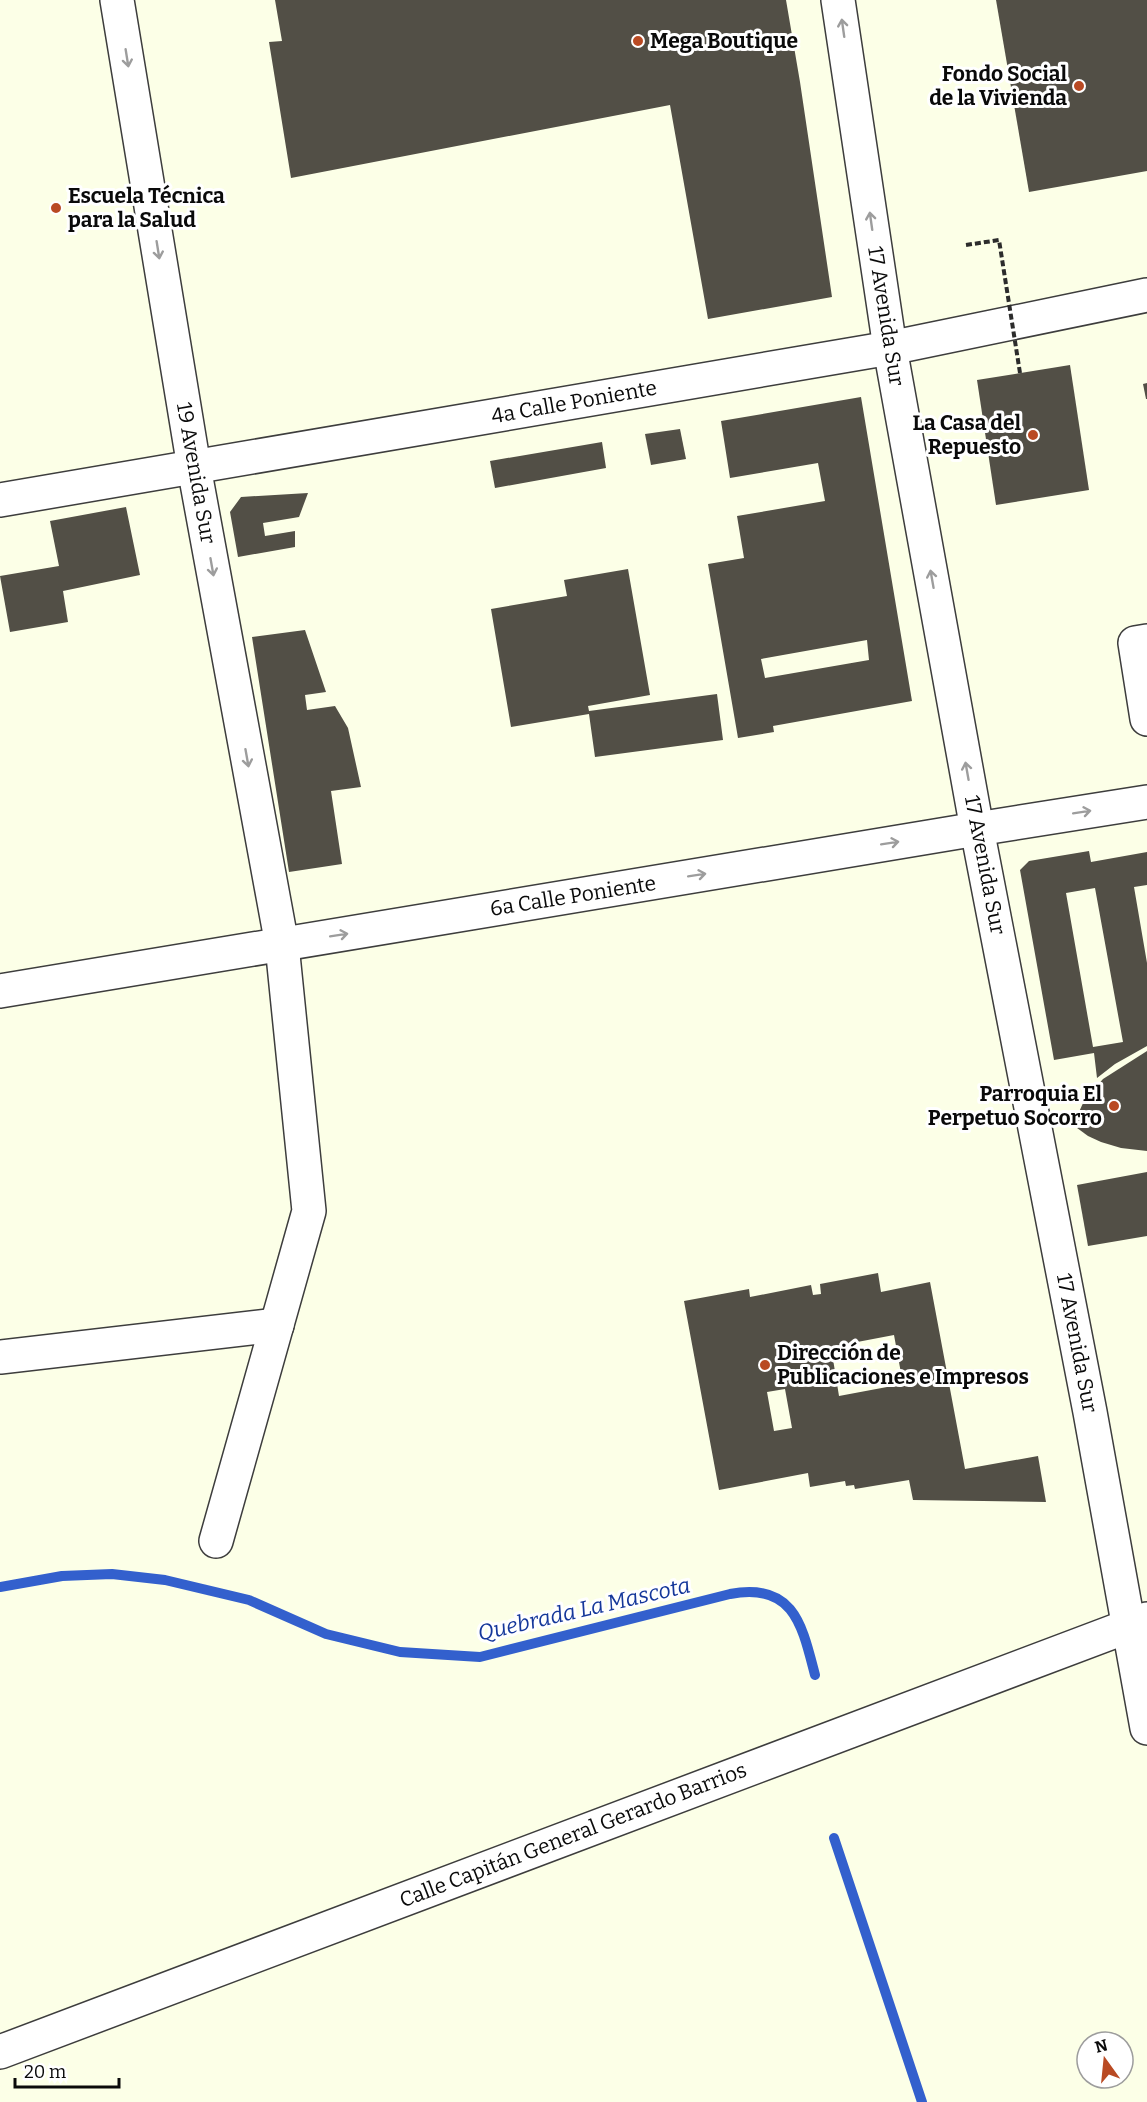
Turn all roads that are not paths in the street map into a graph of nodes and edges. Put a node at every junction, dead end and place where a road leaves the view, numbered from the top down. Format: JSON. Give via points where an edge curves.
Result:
{"nodes":[{"id":1,"x":117,"y":0,"type":"edge"},
{"id":2,"x":838,"y":0,"type":"edge"},
{"id":3,"x":1147,"y":295,"type":"edge"},
{"id":4,"x":890,"y":348,"type":"junction"},
{"id":5,"x":194,"y":467,"type":"junction"},
{"id":6,"x":0,"y":500,"type":"edge"},
{"id":7,"x":1147,"y":641,"type":"edge"},
{"id":8,"x":1147,"y":719,"type":"edge"},
{"id":9,"x":1147,"y":802,"type":"edge"},
{"id":10,"x":977,"y":829,"type":"junction"},
{"id":11,"x":282,"y":945,"type":"junction"},
{"id":12,"x":0,"y":991,"type":"edge"},
{"id":13,"x":277,"y":1325,"type":"junction"},
{"id":14,"x":0,"y":1357,"type":"edge"},
{"id":15,"x":216,"y":1541,"type":"dead end"},
{"id":16,"x":1138,"y":1622,"type":"edge"},
{"id":17,"x":1147,"y":1728,"type":"edge"},
{"id":18,"x":0,"y":2052,"type":"edge"}],
"edges":[{"from":1,"to":5,"type":"street","name":"19 Avenida Sur","one_way":true},
{"from":4,"to":2,"type":"street","name":"17 Avenida Sur","one_way":true},
{"from":3,"to":4,"type":"street","name":"4a Calle Poniente"},
{"from":4,"to":5,"type":"street","name":"4a Calle Poniente"},
{"from":10,"to":4,"type":"street","name":"17 Avenida Sur","one_way":true},
{"from":5,"to":6,"type":"street","name":"4a Calle Poniente"},
{"from":5,"to":11,"type":"street","name":"19 Avenida Sur","one_way":true},
{"from":7,"to":8,"type":"street","via":[[1135,643]]},
{"from":10,"to":9,"type":"street","name":"6a Calle Poniente","one_way":true},
{"from":11,"to":10,"type":"street","name":"6a Calle Poniente","one_way":true},
{"from":10,"to":16,"type":"street","name":"17 Avenida Sur","via":[[1090,1413]]},
{"from":11,"to":12,"type":"street","name":"6a Calle Poniente"},
{"from":11,"to":13,"type":"street","name":"19 Avenida Sur","via":[[309,1211]]},
{"from":13,"to":14,"type":"street"},
{"from":13,"to":15,"type":"street","name":"19 Avenida Sur"},
{"from":16,"to":17,"type":"street","name":"17 Avenida Sur"},
{"from":16,"to":18,"type":"street","name":"Calle Capitán General Gerardo Barrios"}]}
